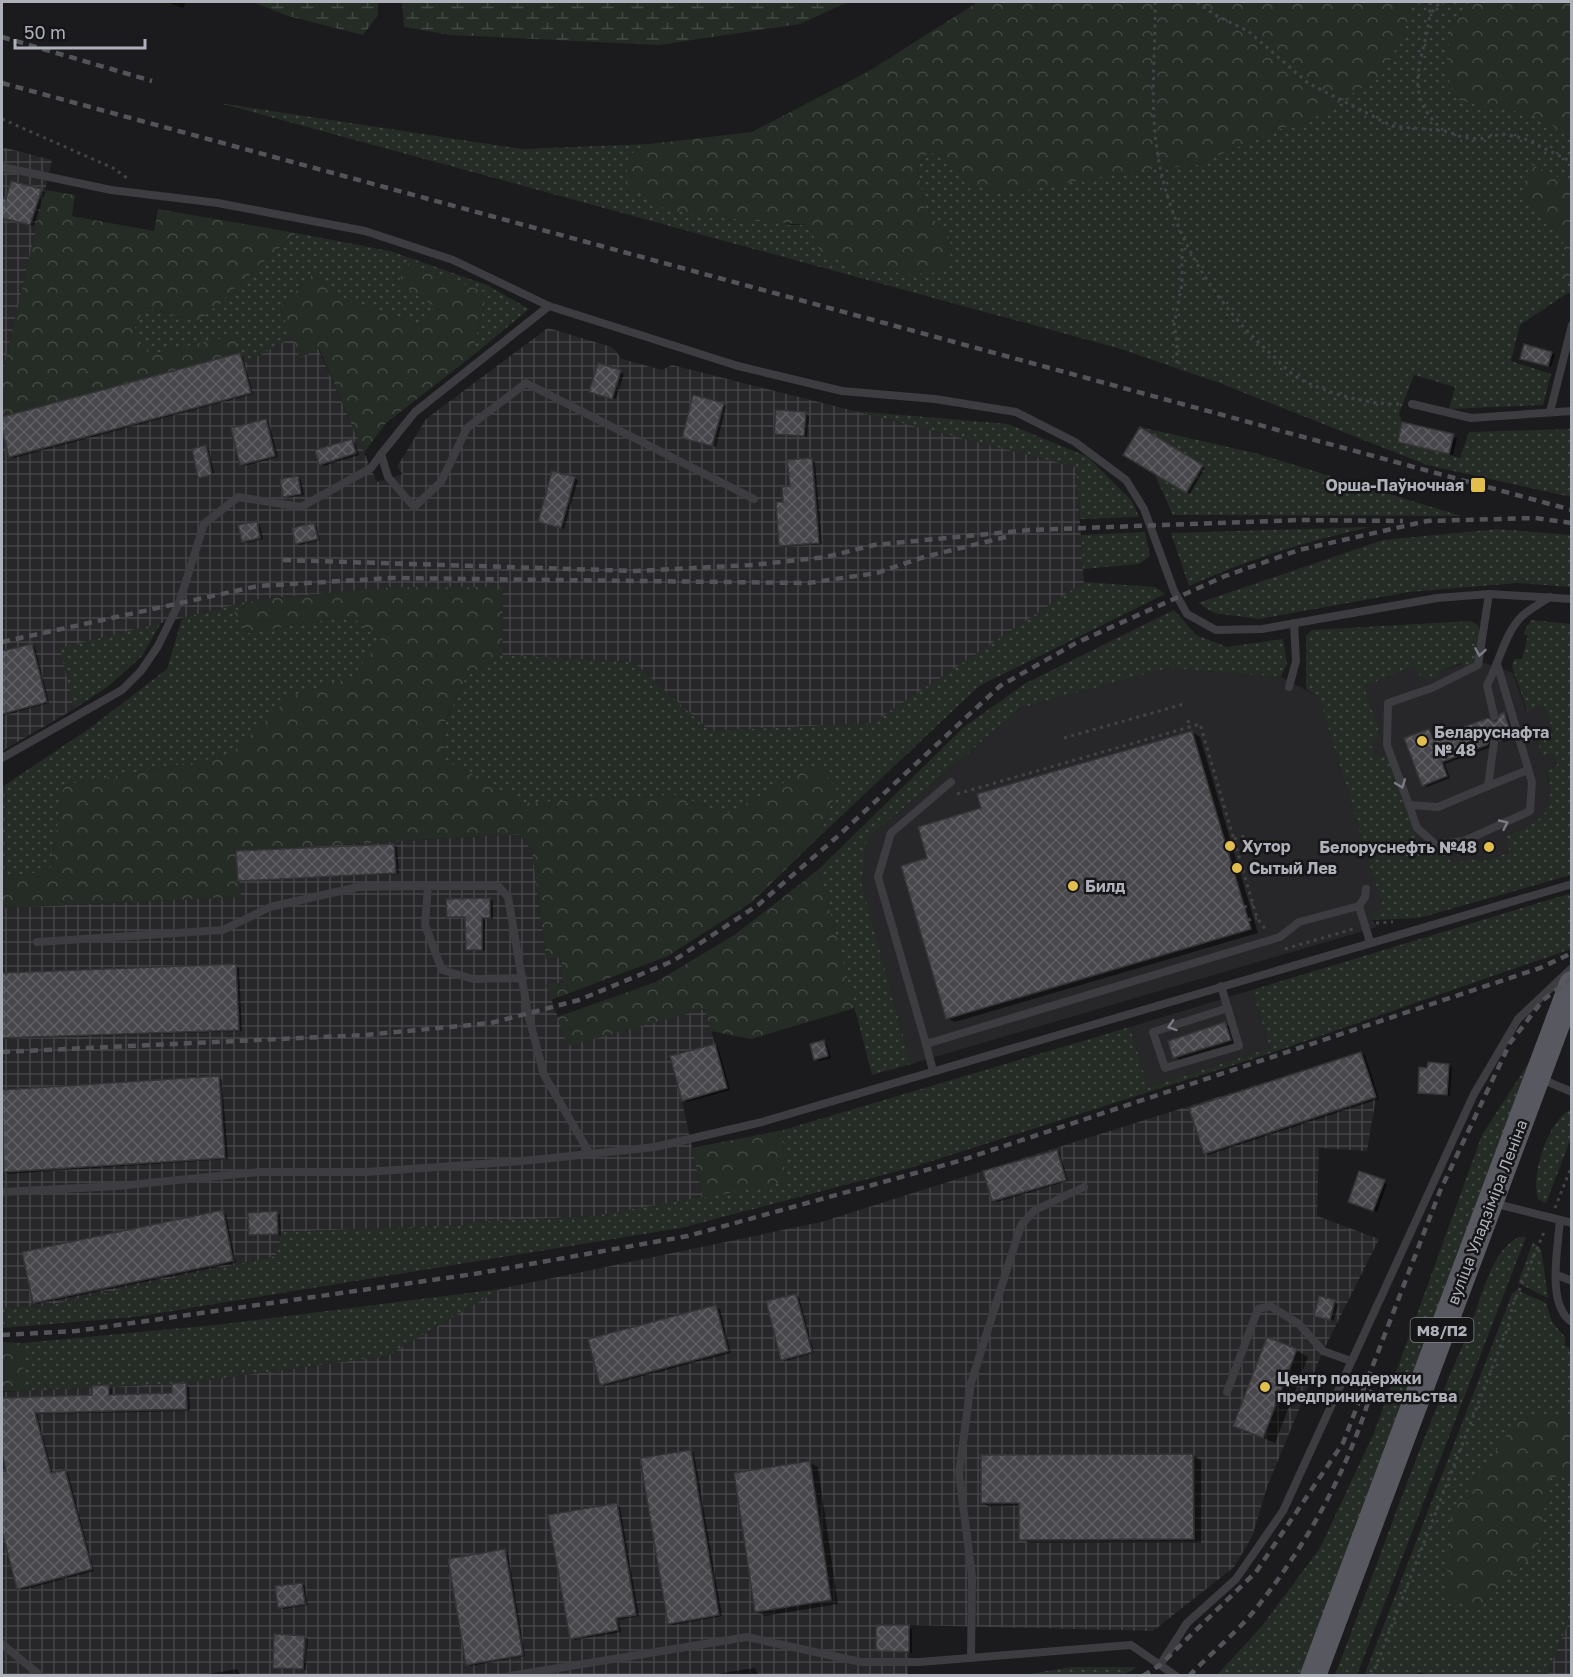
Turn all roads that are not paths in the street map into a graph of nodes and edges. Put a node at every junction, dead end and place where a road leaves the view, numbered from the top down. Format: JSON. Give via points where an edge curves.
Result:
{"nodes":[{"id":1,"x":2,"y":167,"type":"edge"},
{"id":2,"x":549,"y":306,"type":"junction"},
{"id":3,"x":1572,"y":325,"type":"edge"},
{"id":4,"x":1412,"y":404,"type":"road end"},
{"id":5,"x":1572,"y":411,"type":"edge"},
{"id":6,"x":1550,"y":412,"type":"junction"},
{"id":7,"x":381,"y":454,"type":"junction"},
{"id":8,"x":754,"y":499,"type":"dead end"},
{"id":9,"x":1490,"y":594,"type":"junction"},
{"id":10,"x":1551,"y":596,"type":"junction"},
{"id":11,"x":1572,"y":600,"type":"edge"},
{"id":12,"x":1294,"y":624,"type":"junction"},
{"id":13,"x":1498,"y":667,"type":"junction"},
{"id":14,"x":1289,"y":687,"type":"dead end"},
{"id":15,"x":1494,"y":716,"type":"dead end"},
{"id":16,"x":1494,"y":743,"type":"dead end"},
{"id":17,"x":2,"y":758,"type":"edge"},
{"id":18,"x":1528,"y":770,"type":"junction"},
{"id":19,"x":951,"y":782,"type":"dead end"},
{"id":20,"x":1488,"y":786,"type":"junction"},
{"id":21,"x":1409,"y":805,"type":"junction"},
{"id":22,"x":1572,"y":884,"type":"edge"},
{"id":23,"x":428,"y":886,"type":"junction"},
{"id":24,"x":1366,"y":889,"type":"dead end"},
{"id":25,"x":1359,"y":906,"type":"junction"},
{"id":26,"x":37,"y":942,"type":"dead end"},
{"id":27,"x":1370,"y":942,"type":"junction"},
{"id":28,"x":1572,"y":968,"type":"edge"},
{"id":29,"x":523,"y":978,"type":"junction"},
{"id":30,"x":1572,"y":984,"type":"edge"},
{"id":31,"x":1221,"y":986,"type":"junction"},
{"id":32,"x":1228,"y":1008,"type":"junction"},
{"id":33,"x":1572,"y":1032,"type":"edge"},
{"id":34,"x":926,"y":1044,"type":"junction"},
{"id":35,"x":933,"y":1071,"type":"junction"},
{"id":36,"x":1554,"y":1085,"type":"edge"},
{"id":37,"x":590,"y":1154,"type":"junction"},
{"id":38,"x":1084,"y":1187,"type":"dead end"},
{"id":39,"x":2,"y":1192,"type":"edge"},
{"id":40,"x":1498,"y":1204,"type":"junction"},
{"id":41,"x":1556,"y":1218,"type":"junction"},
{"id":42,"x":1572,"y":1222,"type":"edge"},
{"id":43,"x":1557,"y":1275,"type":"junction"},
{"id":44,"x":1572,"y":1281,"type":"edge"},
{"id":45,"x":1572,"y":1322,"type":"edge"},
{"id":46,"x":1351,"y":1361,"type":"junction"},
{"id":47,"x":1227,"y":1392,"type":"dead end"},
{"id":48,"x":2,"y":1644,"type":"edge"},
{"id":49,"x":970,"y":1658,"type":"junction"},
{"id":50,"x":1160,"y":1665,"type":"junction"},
{"id":51,"x":1170,"y":1674,"type":"edge"},
{"id":52,"x":41,"y":1676,"type":"edge"},
{"id":53,"x":510,"y":1676,"type":"edge"},
{"id":54,"x":1313,"y":1676,"type":"edge"},
{"id":55,"x":1330,"y":1676,"type":"edge"}],
"edges":[{"from":1,"to":2,"type":"lane","via":[[90,186],[218,203],[366,231],[453,260]]},
{"from":2,"to":7,"type":"lane","via":[[415,412]]},
{"from":2,"to":12,"type":"lane","via":[[738,366],[842,391],[935,399],[1016,412],[1076,442],[1126,480],[1144,509],[1174,591],[1187,614],[1216,630]]},
{"from":3,"to":6,"type":"lane"},
{"from":4,"to":6,"type":"lane","via":[[1471,418]]},
{"from":5,"to":6,"type":"lane"},
{"from":7,"to":8,"type":"lane","via":[[388,477],[414,507],[441,482],[467,428],[526,383]]},
{"from":7,"to":17,"type":"lane","via":[[371,468],[301,507],[238,497],[212,517],[204,524],[179,603],[163,638],[141,671],[122,690]]},
{"from":9,"to":10,"type":"lane"},
{"from":9,"to":12,"type":"lane","via":[[1437,598]]},
{"from":9,"to":21,"type":"lane","one_way":true,"via":[[1478,664],[1388,703],[1387,746]]},
{"from":10,"to":11,"type":"lane"},
{"from":10,"to":13,"type":"lane","via":[[1522,616],[1509,635]]},
{"from":12,"to":14,"type":"lane","via":[[1296,661]]},
{"from":13,"to":15,"type":"lane","via":[[1487,686]]},
{"from":13,"to":18,"type":"lane"},
{"from":16,"to":20,"type":"lane"},
{"from":18,"to":20,"type":"lane"},
{"from":21,"to":18,"type":"lane","one_way":true,"via":[[1417,828],[1436,845],[1464,841],[1530,811],[1532,782]]},
{"from":19,"to":34,"type":"lane","via":[[891,833],[878,880]]},
{"from":20,"to":21,"type":"lane","via":[[1437,807]]},
{"from":22,"to":27,"type":"lane"},
{"from":23,"to":26,"type":"lane","via":[[358,887],[270,907],[223,930]]},
{"from":23,"to":29,"type":"lane","via":[[498,886],[508,897]]},
{"from":23,"to":29,"type":"lane","via":[[425,925],[442,970],[473,979]]},
{"from":24,"to":25,"type":"lane"},
{"from":25,"to":27,"type":"lane"},
{"from":25,"to":34,"type":"lane","via":[[1299,922],[1280,937]]},
{"from":27,"to":31,"type":"lane"},
{"from":28,"to":46,"type":"lane","via":[[1518,1019],[1474,1094]]},
{"from":29,"to":37,"type":"lane","via":[[544,1075]]},
{"from":30,"to":36,"type":"main road","name":"вуліца Уладзіміра Леніна","number":"М8/П2"},
{"from":31,"to":32,"type":"lane"},
{"from":31,"to":35,"type":"lane"},
{"from":32,"to":32,"type":"lane","one_way":true,"via":[[1153,1032],[1164,1068],[1239,1046]]},
{"from":33,"to":36,"type":"main road","name":"вуліца Уладзіміра Леніна","number":"М8/П2"},
{"from":34,"to":35,"type":"lane"},
{"from":35,"to":37,"type":"lane","via":[[762,1122],[655,1147]]},
{"from":36,"to":40,"type":"main road","name":"вуліца Уладзіміра Леніна","number":"М8/П2"},
{"from":37,"to":39,"type":"lane","via":[[366,1172],[259,1172],[118,1186]]},
{"from":38,"to":49,"type":"lane","via":[[1035,1210],[1021,1225],[971,1383],[959,1473],[972,1576]]},
{"from":40,"to":41,"type":"lane"},
{"from":40,"to":54,"type":"main road","name":"вуліца Уладзіміра Леніна","number":"М8/П2"},
{"from":40,"to":55,"type":"main road","name":"вуліца Уладзіміра Леніна","number":"М8/П2"},
{"from":41,"to":42,"type":"lane"},
{"from":41,"to":43,"type":"lane"},
{"from":43,"to":44,"type":"lane"},
{"from":43,"to":45,"type":"lane","via":[[1555,1294],[1564,1317]]},
{"from":46,"to":47,"type":"lane","via":[[1323,1351],[1299,1324],[1270,1305],[1258,1309]]},
{"from":46,"to":50,"type":"lane","via":[[1283,1511],[1236,1579],[1187,1623]]},
{"from":48,"to":52,"type":"lane"},
{"from":49,"to":50,"type":"lane","via":[[1131,1645]]},
{"from":49,"to":53,"type":"lane","via":[[861,1662],[747,1637]]},
{"from":50,"to":51,"type":"lane"}]}
